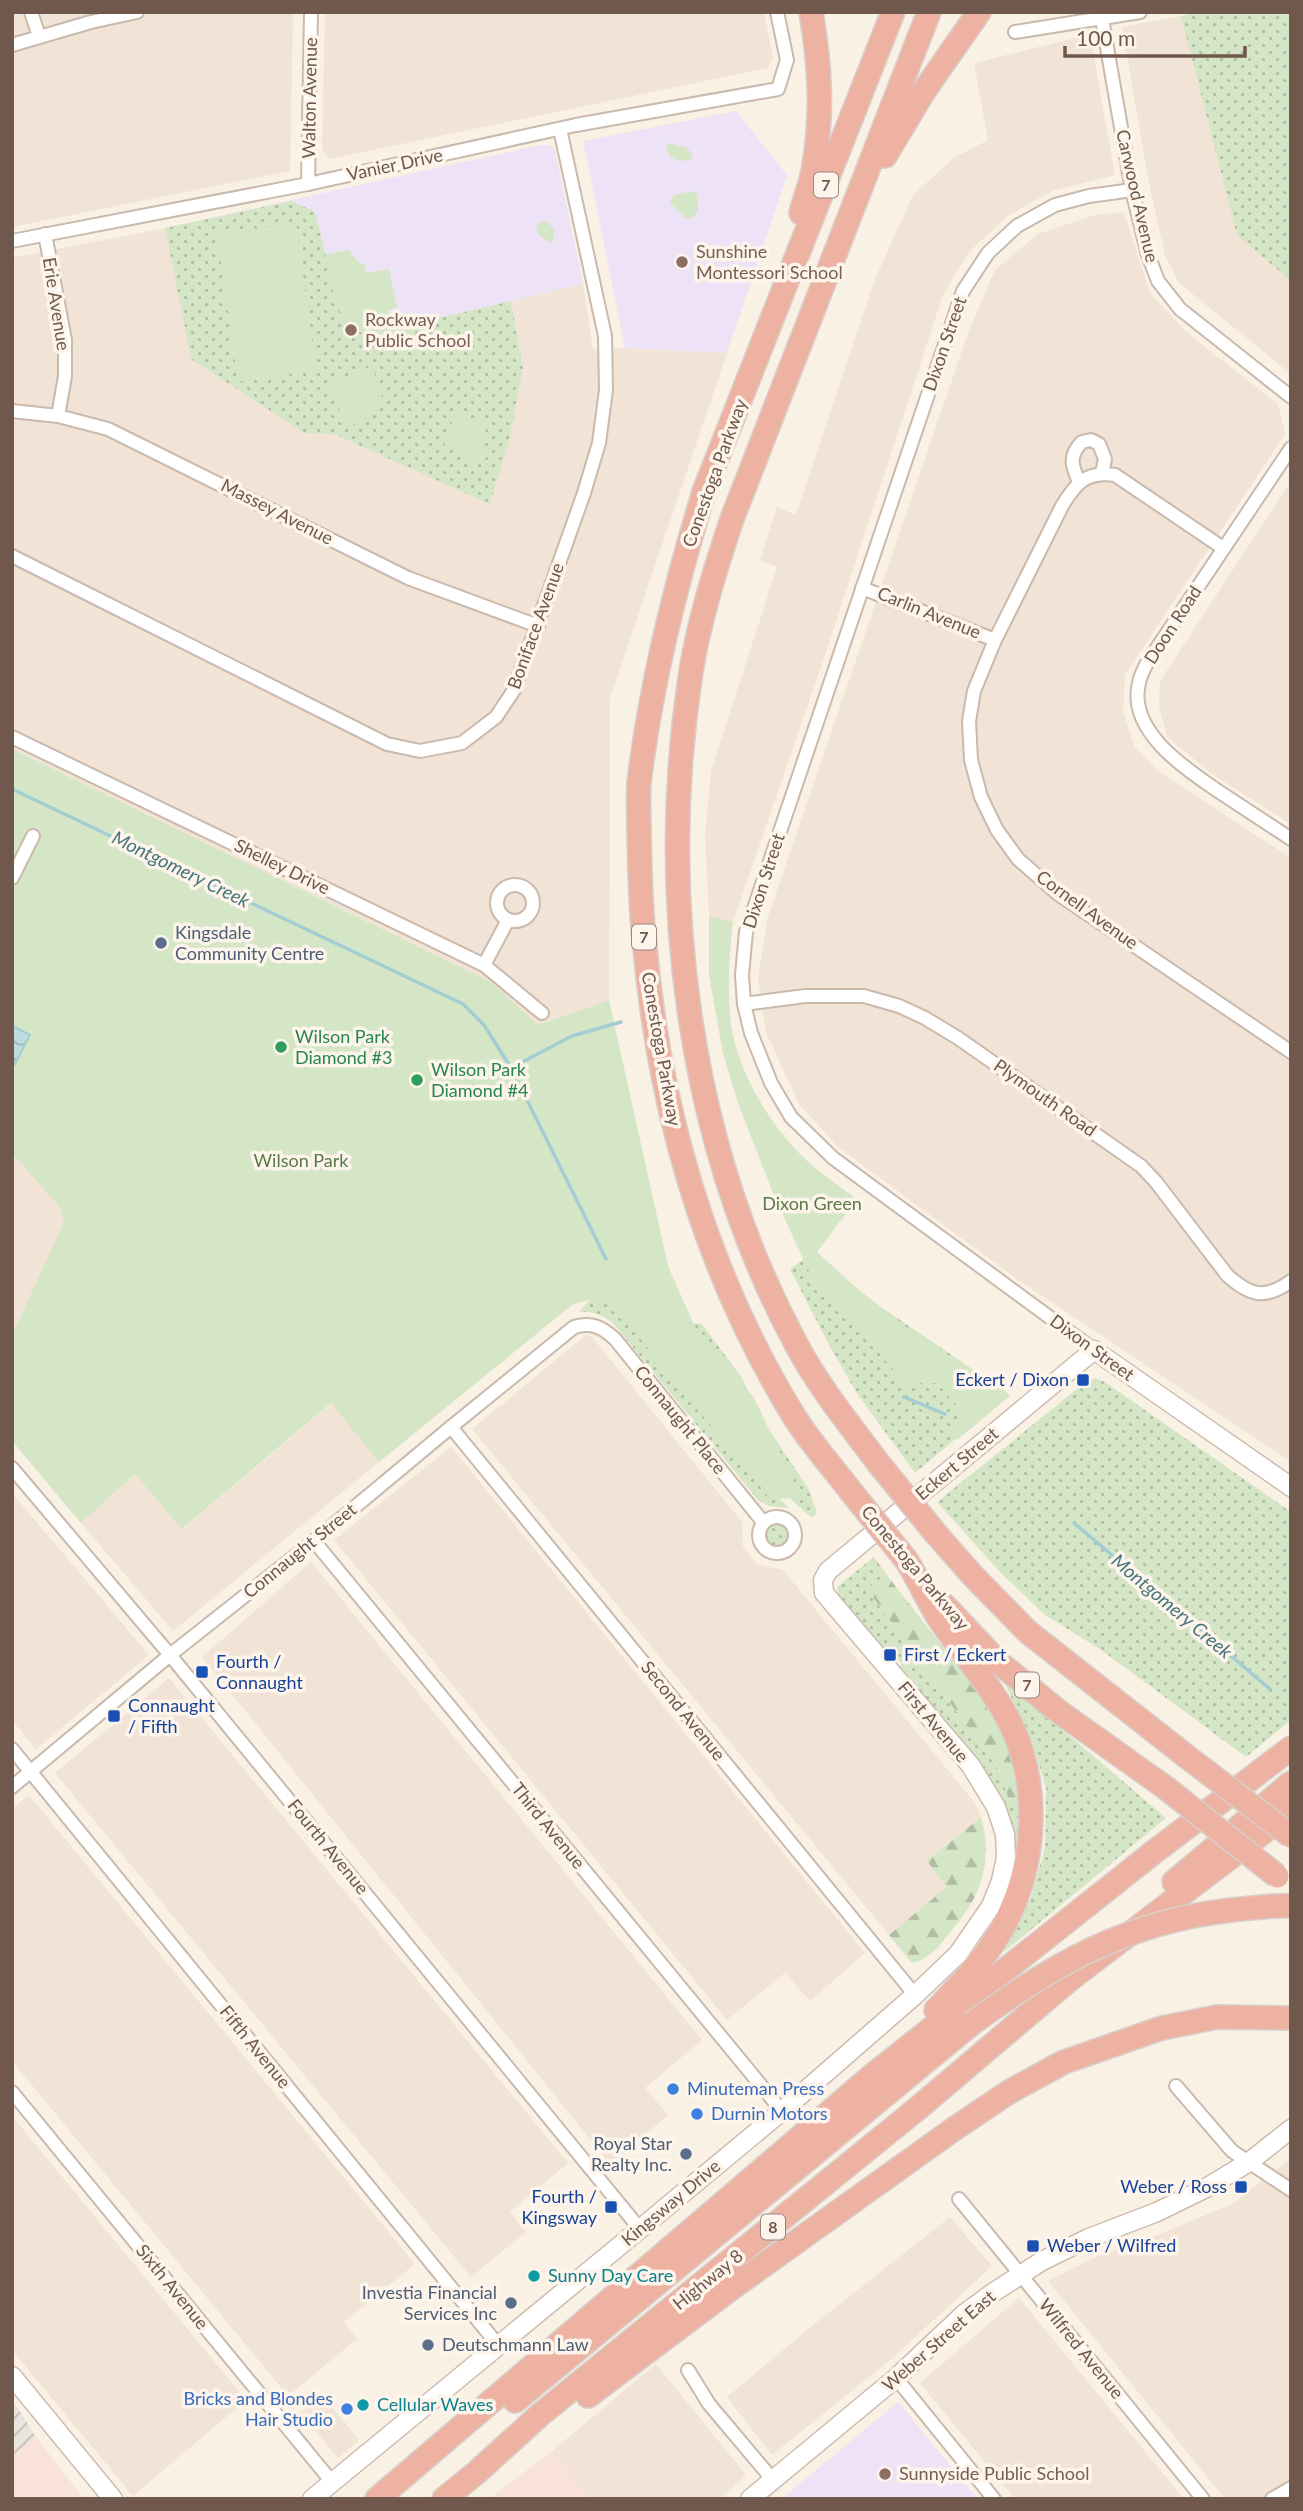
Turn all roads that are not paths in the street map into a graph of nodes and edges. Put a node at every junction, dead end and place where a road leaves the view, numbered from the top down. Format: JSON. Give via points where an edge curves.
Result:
{"nodes":[{"id":1,"x":31,"y":12,"type":"edge"},
{"id":2,"x":137,"y":12,"type":"edge"},
{"id":3,"x":311,"y":12,"type":"edge"},
{"id":4,"x":777,"y":12,"type":"edge"},
{"id":5,"x":811,"y":12,"type":"edge"},
{"id":6,"x":893,"y":12,"type":"edge"},
{"id":7,"x":929,"y":12,"type":"edge"},
{"id":8,"x":979,"y":12,"type":"edge"},
{"id":9,"x":1140,"y":12,"type":"edge"},
{"id":10,"x":1102,"y":19,"type":"junction"},
{"id":11,"x":1014,"y":32,"type":"dead end"},
{"id":12,"x":39,"y":36,"type":"junction"},
{"id":13,"x":12,"y":45,"type":"edge"},
{"id":14,"x":560,"y":129,"type":"junction"},
{"id":15,"x":308,"y":184,"type":"junction"},
{"id":16,"x":1132,"y":190,"type":"junction"},
{"id":17,"x":852,"y":209,"type":"junction"},
{"id":18,"x":45,"y":234,"type":"junction"},
{"id":19,"x":12,"y":241,"type":"edge"},
{"id":20,"x":759,"y":357,"type":"junction"},
{"id":21,"x":1291,"y":397,"type":"edge"},
{"id":22,"x":12,"y":411,"type":"edge"},
{"id":23,"x":58,"y":416,"type":"junction"},
{"id":24,"x":1291,"y":449,"type":"edge"},
{"id":25,"x":1102,"y":473,"type":"junction"},
{"id":26,"x":1079,"y":482,"type":"junction"},
{"id":27,"x":1223,"y":548,"type":"junction"},
{"id":28,"x":12,"y":556,"type":"edge"},
{"id":29,"x":862,"y":588,"type":"junction"},
{"id":30,"x":538,"y":626,"type":"junction"},
{"id":31,"x":995,"y":640,"type":"junction"},
{"id":32,"x":12,"y":737,"type":"edge"},
{"id":33,"x":33,"y":836,"type":"dead end"},
{"id":34,"x":1291,"y":839,"type":"edge"},
{"id":35,"x":12,"y":878,"type":"edge"},
{"id":36,"x":508,"y":920,"type":"dead end"},
{"id":37,"x":484,"y":965,"type":"junction"},
{"id":38,"x":744,"y":1004,"type":"junction"},
{"id":39,"x":542,"y":1013,"type":"dead end"},
{"id":40,"x":1291,"y":1052,"type":"edge"},
{"id":41,"x":1291,"y":1281,"type":"edge"},
{"id":42,"x":592,"y":1325,"type":"joint"},
{"id":43,"x":1094,"y":1350,"type":"junction"},
{"id":44,"x":451,"y":1427,"type":"junction"},
{"id":45,"x":12,"y":1468,"type":"edge"},
{"id":46,"x":1288,"y":1482,"type":"edge"},
{"id":47,"x":763,"y":1522,"type":"dead end"},
{"id":48,"x":314,"y":1541,"type":"junction"},
{"id":49,"x":908,"y":1561,"type":"junction"},
{"id":50,"x":823,"y":1580,"type":"joint"},
{"id":51,"x":170,"y":1655,"type":"junction"},
{"id":52,"x":1291,"y":1748,"type":"edge"},
{"id":53,"x":12,"y":1749,"type":"edge"},
{"id":54,"x":1186,"y":1756,"type":"junction"},
{"id":55,"x":31,"y":1772,"type":"junction"},
{"id":56,"x":1291,"y":1783,"type":"edge"},
{"id":57,"x":12,"y":1787,"type":"edge"},
{"id":58,"x":1291,"y":1811,"type":"edge"},
{"id":59,"x":1291,"y":1818,"type":"edge"},
{"id":60,"x":1291,"y":1836,"type":"edge"},
{"id":61,"x":1001,"y":1881,"type":"joint"},
{"id":62,"x":1284,"y":1881,"type":"edge"},
{"id":63,"x":1291,"y":1906,"type":"edge"},
{"id":64,"x":1069,"y":1979,"type":"junction"},
{"id":65,"x":915,"y":1995,"type":"junction"},
{"id":66,"x":1291,"y":2018,"type":"edge"},
{"id":67,"x":873,"y":2075,"type":"junction"},
{"id":68,"x":1176,"y":2086,"type":"dead end"},
{"id":69,"x":12,"y":2092,"type":"edge"},
{"id":70,"x":782,"y":2111,"type":"junction"},
{"id":71,"x":1291,"y":2129,"type":"edge"},
{"id":72,"x":1249,"y":2162,"type":"junction"},
{"id":73,"x":1291,"y":2190,"type":"edge"},
{"id":74,"x":959,"y":2199,"type":"dead end"},
{"id":75,"x":640,"y":2229,"type":"junction"},
{"id":76,"x":1021,"y":2275,"type":"junction"},
{"id":77,"x":498,"y":2345,"type":"junction"},
{"id":78,"x":688,"y":2370,"type":"dead end"},
{"id":79,"x":12,"y":2376,"type":"edge"},
{"id":80,"x":896,"y":2378,"type":"junction"},
{"id":81,"x":476,"y":2473,"type":"junction"},
{"id":82,"x":772,"y":2480,"type":"junction"},
{"id":83,"x":332,"y":2482,"type":"junction"},
{"id":84,"x":1291,"y":2488,"type":"edge"},
{"id":85,"x":113,"y":2499,"type":"edge"},
{"id":86,"x":312,"y":2499,"type":"edge"},
{"id":87,"x":377,"y":2499,"type":"edge"},
{"id":88,"x":389,"y":2499,"type":"edge"},
{"id":89,"x":444,"y":2499,"type":"edge"},
{"id":90,"x":750,"y":2499,"type":"edge"},
{"id":91,"x":993,"y":2499,"type":"edge"},
{"id":92,"x":1203,"y":2499,"type":"edge"},
{"id":93,"x":1272,"y":2499,"type":"edge"}],
"edges":[{"from":1,"to":12,"type":"street"},
{"from":2,"to":12,"type":"street"},
{"from":3,"to":15,"type":"street","name":"Walton Avenue"},
{"from":4,"to":14,"type":"street","name":"Vanier Drive","via":[[787,60],[778,89]]},
{"from":5,"to":20,"type":"highway","via":[[819,60],[820,111],[814,167]]},
{"from":6,"to":20,"type":"highway","name":"Conestoga Parkway","number":"7"},
{"from":7,"to":17,"type":"highway","name":"Conestoga Parkway","number":"7"},
{"from":8,"to":17,"type":"highway"},
{"from":9,"to":10,"type":"street"},
{"from":10,"to":11,"type":"street"},
{"from":10,"to":16,"type":"street","name":"Carwood Avenue"},
{"from":12,"to":13,"type":"street"},
{"from":14,"to":15,"type":"street","name":"Vanier Drive"},
{"from":14,"to":30,"type":"street","name":"Boniface Avenue","via":[[606,337],[606,390],[599,443]]},
{"from":15,"to":18,"type":"street","name":"Vanier Drive"},
{"from":16,"to":21,"type":"street","name":"Carwood Avenue","via":[[1158,281],[1180,309]]},
{"from":16,"to":29,"type":"street","name":"Dixon Street","via":[[1055,205],[1017,226],[988,253],[963,291]]},
{"from":17,"to":54,"type":"highway","name":"Conestoga Parkway","number":"7","bridge":true,"via":[[714,572],[690,676],[678,795],[679,898],[700,1080],[727,1183],[761,1269],[796,1344],[827,1393],[937,1535],[1028,1632]]},
{"from":18,"to":19,"type":"street","name":"Vanier Drive"},
{"from":18,"to":23,"type":"street","name":"Erie Avenue","via":[[65,340]]},
{"from":20,"to":49,"type":"highway","name":"Conestoga Parkway","number":"7","bridge":true,"via":[[705,489],[656,668],[639,786],[648,993],[686,1172],[717,1262],[757,1352],[793,1415]]},
{"from":22,"to":23,"type":"street","name":"Massey Avenue"},
{"from":23,"to":30,"type":"street","name":"Massey Avenue","via":[[108,429],[408,578]]},
{"from":24,"to":27,"type":"street","name":"Doon Road"},
{"from":25,"to":26,"type":"street"},
{"from":25,"to":26,"type":"street","via":[[1105,459],[1098,444],[1082,442],[1072,456]]},
{"from":25,"to":27,"type":"street","via":[[1125,481]]},
{"from":26,"to":31,"type":"street","name":"Cornell Avenue","via":[[1062,506]]},
{"from":27,"to":34,"type":"street","name":"Doon Road","via":[[1147,663],[1138,684],[1141,712],[1149,731],[1174,761]]},
{"from":28,"to":30,"type":"street","name":"Boniface Avenue","via":[[387,744],[420,751],[462,743],[496,717],[514,690]]},
{"from":29,"to":31,"type":"street","name":"Carlin Avenue"},
{"from":29,"to":38,"type":"street","name":"Dixon Street","via":[[746,932]]},
{"from":31,"to":40,"type":"street","name":"Cornell Avenue","via":[[974,691],[969,721],[971,760],[981,797],[997,830],[1018,859],[1058,894]]},
{"from":32,"to":37,"type":"street","name":"Shelley Drive"},
{"from":33,"to":35,"type":"street"},
{"from":36,"to":37,"type":"street"},
{"from":37,"to":39,"type":"street","name":"Shelley Drive"},
{"from":38,"to":41,"type":"street","name":"Plymouth Road","via":[[805,996],[864,996],[925,1018],[1141,1166],[1240,1287],[1263,1294],[1276,1292]]},
{"from":38,"to":43,"type":"street","name":"Dixon Street","via":[[766,1070],[791,1117],[833,1158]]},
{"from":42,"to":44,"type":"street","name":"Connaught Street","via":[[574,1328]]},
{"from":42,"to":47,"type":"street","name":"Connaught Place","via":[[615,1339]]},
{"from":43,"to":46,"type":"street","name":"Dixon Street"},
{"from":43,"to":50,"type":"street","name":"Eckert Street","via":[[828,1571]]},
{"from":44,"to":48,"type":"street","name":"Connaught Street"},
{"from":44,"to":65,"type":"street","name":"Second Avenue"},
{"from":45,"to":51,"type":"street","name":"Fourth Avenue"},
{"from":48,"to":51,"type":"street","name":"Connaught Street"},
{"from":48,"to":70,"type":"street","name":"Third Avenue"},
{"from":49,"to":62,"type":"highway","name":"Conestoga Parkway","number":"7","bridge":true,"via":[[997,1661]]},
{"from":49,"to":67,"type":"highway","via":[[938,1616],[1013,1728],[1025,1761],[1032,1821],[1020,1886],[989,1949]]},
{"from":50,"to":61,"type":"street","name":"First Avenue","via":[[824,1594],[971,1766],[996,1807],[1006,1858]]},
{"from":51,"to":55,"type":"street","name":"Connaught Street"},
{"from":51,"to":75,"type":"street","name":"Fourth Avenue"},
{"from":52,"to":67,"type":"highway"},
{"from":53,"to":55,"type":"street","name":"Fifth Avenue"},
{"from":54,"to":59,"type":"highway","bridge":true},
{"from":54,"to":60,"type":"highway","name":"Conestoga Parkway","number":"7","bridge":true},
{"from":55,"to":57,"type":"street","name":"Connaught Street"},
{"from":55,"to":77,"type":"street","name":"Fifth Avenue"},
{"from":56,"to":64,"type":"highway"},
{"from":58,"to":64,"type":"highway"},
{"from":61,"to":65,"type":"street","name":"Kingsway Drive","via":[[965,1945]]},
{"from":63,"to":88,"type":"highway","bridge":true,"via":[[1199,1914],[1140,1928],[1021,1987],[470,2438]]},
{"from":64,"to":81,"type":"highway","name":"Highway 8","number":"8","via":[[907,2118],[541,2414]]},
{"from":65,"to":70,"type":"street","name":"Kingsway Drive"},
{"from":66,"to":81,"type":"highway","via":[[1217,2017],[1162,2028],[1065,2062],[1009,2092]]},
{"from":67,"to":87,"type":"highway"},
{"from":68,"to":72,"type":"street","via":[[1232,2151]]},
{"from":69,"to":83,"type":"street","name":"Sixth Avenue"},
{"from":70,"to":75,"type":"street","name":"Kingsway Drive"},
{"from":71,"to":72,"type":"street","name":"Weber Street East"},
{"from":72,"to":73,"type":"street"},
{"from":72,"to":76,"type":"street","name":"Weber Street East","via":[[1206,2188],[1089,2238]]},
{"from":74,"to":76,"type":"street","name":"Wilfred Avenue"},
{"from":75,"to":77,"type":"street","name":"Kingsway Drive"},
{"from":76,"to":80,"type":"street","name":"Weber Street East","via":[[964,2315]]},
{"from":76,"to":92,"type":"street","name":"Wilfred Avenue"},
{"from":77,"to":83,"type":"street","name":"Kingsway Drive"},
{"from":78,"to":82,"type":"street","via":[[709,2404]]},
{"from":79,"to":85,"type":"street"},
{"from":80,"to":82,"type":"street","name":"Weber Street East"},
{"from":80,"to":91,"type":"street"},
{"from":81,"to":89,"type":"highway","name":"Highway 8","number":"8"},
{"from":82,"to":90,"type":"street","name":"Weber Street East"},
{"from":83,"to":86,"type":"street","name":"Kingsway Drive"},
{"from":84,"to":93,"type":"street"}]}
